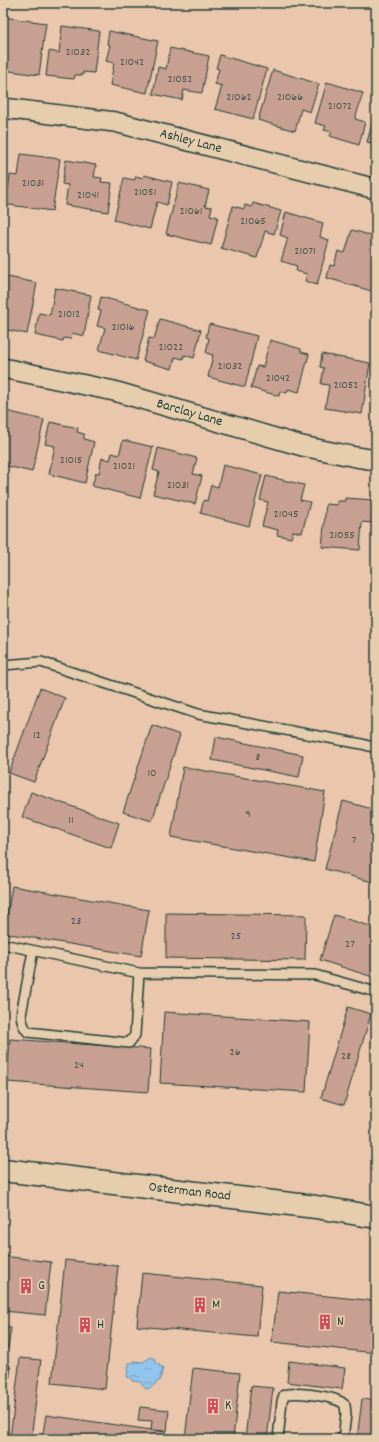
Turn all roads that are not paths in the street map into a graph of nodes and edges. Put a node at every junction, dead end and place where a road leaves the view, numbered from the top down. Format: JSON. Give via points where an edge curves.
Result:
{"nodes":[{"id":1,"x":3,"y":108,"type":"edge"},
{"id":2,"x":376,"y":189,"type":"edge"},
{"id":3,"x":3,"y":368,"type":"edge"},
{"id":4,"x":376,"y":460,"type":"edge"},
{"id":5,"x":3,"y":665,"type":"edge"},
{"id":6,"x":376,"y":748,"type":"edge"},
{"id":7,"x":3,"y":944,"type":"edge"},
{"id":8,"x":33,"y":951,"type":"junction"},
{"id":9,"x":139,"y":973,"type":"junction"},
{"id":10,"x":376,"y":992,"type":"edge"},
{"id":11,"x":3,"y":1170,"type":"edge"},
{"id":12,"x":376,"y":1217,"type":"edge"},
{"id":13,"x":3,"y":1364,"type":"edge"},
{"id":14,"x":3,"y":1386,"type":"edge"},
{"id":15,"x":278,"y":1439,"type":"edge"},
{"id":16,"x":343,"y":1439,"type":"edge"}],
"edges":[{"from":1,"to":2,"type":"street","name":"Ashley Lane","via":[[116,122]]},
{"from":3,"to":4,"type":"street","name":"Barclay Lane","via":[[114,392],[302,446]]},
{"from":5,"to":6,"type":"lane","via":[[41,662],[198,714]]},
{"from":7,"to":8,"type":"lane"},
{"from":8,"to":9,"type":"lane"},
{"from":8,"to":9,"type":"lane","via":[[21,1015],[24,1029],[28,1032],[129,1043],[135,1035]]},
{"from":9,"to":10,"type":"lane","via":[[315,975]]},
{"from":11,"to":12,"type":"street","name":"Osterman Road","via":[[309,1206]]},
{"from":13,"to":14,"type":"lane"},
{"from":15,"to":16,"type":"lane","via":[[282,1401],[284,1395],[289,1394],[338,1400],[345,1405]]}]}
